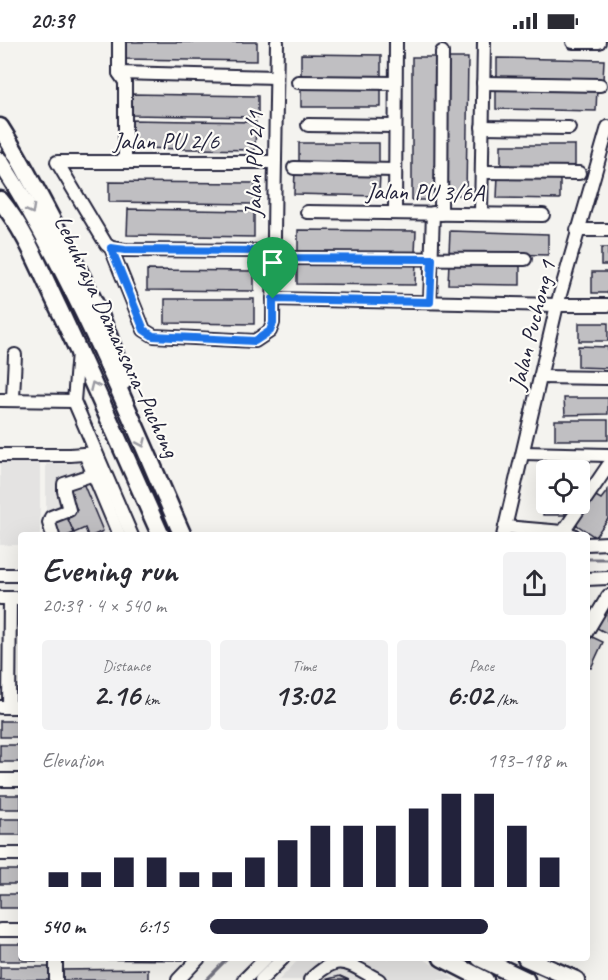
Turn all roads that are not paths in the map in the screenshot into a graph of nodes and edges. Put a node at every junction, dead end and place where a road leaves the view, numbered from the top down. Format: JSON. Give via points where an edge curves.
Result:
{"nodes":[{"id":1,"x":119,"y":42,"type":"edge"},
{"id":2,"x":277,"y":42,"type":"edge"},
{"id":3,"x":396,"y":42,"type":"edge"},
{"id":4,"x":484,"y":42,"type":"edge"},
{"id":5,"x":573,"y":42,"type":"edge"},
{"id":6,"x":599,"y":42,"type":"edge"},
{"id":7,"x":442,"y":52,"type":"dead end"},
{"id":8,"x":119,"y":73,"type":"junction"},
{"id":9,"x":276,"y":77,"type":"junction"},
{"id":10,"x":298,"y":82,"type":"dead end"},
{"id":11,"x":395,"y":83,"type":"junction"},
{"id":12,"x":483,"y":83,"type":"junction"},
{"id":13,"x":600,"y":85,"type":"dead end"},
{"id":14,"x":308,"y":124,"type":"dead end"},
{"id":15,"x":395,"y":126,"type":"junction"},
{"id":16,"x":0,"y":127,"type":"edge"},
{"id":17,"x":482,"y":127,"type":"junction"},
{"id":18,"x":608,"y":127,"type":"edge"},
{"id":19,"x":569,"y":128,"type":"dead end"},
{"id":20,"x":605,"y":146,"type":"edge"},
{"id":21,"x":0,"y":161,"type":"edge"},
{"id":22,"x":125,"y":162,"type":"junction"},
{"id":23,"x":275,"y":162,"type":"junction"},
{"id":24,"x":294,"y":168,"type":"dead end"},
{"id":25,"x":395,"y":170,"type":"junction"},
{"id":26,"x":482,"y":172,"type":"junction"},
{"id":27,"x":579,"y":173,"type":"dead end"},
{"id":28,"x":0,"y":200,"type":"edge"},
{"id":29,"x":306,"y":212,"type":"dead end"},
{"id":30,"x":395,"y":213,"type":"junction"},
{"id":31,"x":437,"y":213,"type":"junction"},
{"id":32,"x":481,"y":214,"type":"junction"},
{"id":33,"x":543,"y":215,"type":"dead end"},
{"id":34,"x":577,"y":230,"type":"junction"},
{"id":35,"x":608,"y":230,"type":"edge"},
{"id":36,"x":111,"y":248,"type":"junction"},
{"id":37,"x":274,"y":254,"type":"junction"},
{"id":38,"x":432,"y":259,"type":"junction"},
{"id":39,"x":525,"y":259,"type":"dead end"},
{"id":40,"x":273,"y":299,"type":"junction"},
{"id":41,"x":430,"y":302,"type":"junction"},
{"id":42,"x":557,"y":305,"type":"junction"},
{"id":43,"x":608,"y":305,"type":"edge"},
{"id":44,"x":78,"y":350,"type":"junction"},
{"id":45,"x":15,"y":355,"type":"dead end"},
{"id":46,"x":540,"y":377,"type":"junction"},
{"id":47,"x":608,"y":378,"type":"edge"},
{"id":48,"x":6,"y":399,"type":"edge"},
{"id":49,"x":74,"y":401,"type":"junction"},
{"id":50,"x":133,"y":420,"type":"junction"},
{"id":51,"x":90,"y":453,"type":"junction"},
{"id":52,"x":523,"y":453,"type":"junction"},
{"id":53,"x":0,"y":455,"type":"edge"},
{"id":54,"x":608,"y":455,"type":"edge"},
{"id":55,"x":608,"y":466,"type":"edge"},
{"id":56,"x":94,"y":474,"type":"junction"},
{"id":57,"x":504,"y":531,"type":"edge"},
{"id":58,"x":52,"y":532,"type":"edge"},
{"id":59,"x":123,"y":532,"type":"edge"},
{"id":60,"x":123,"y":532,"type":"edge"},
{"id":61,"x":159,"y":532,"type":"edge"},
{"id":62,"x":181,"y":532,"type":"edge"},
{"id":63,"x":526,"y":532,"type":"edge"},
{"id":64,"x":571,"y":532,"type":"edge"},
{"id":65,"x":608,"y":543,"type":"edge"},
{"id":66,"x":590,"y":544,"type":"edge"},
{"id":67,"x":0,"y":575,"type":"edge"},
{"id":68,"x":18,"y":575,"type":"edge"},
{"id":69,"x":590,"y":579,"type":"edge"},
{"id":70,"x":608,"y":579,"type":"edge"},
{"id":71,"x":608,"y":596,"type":"edge"},
{"id":72,"x":10,"y":598,"type":"edge"},
{"id":73,"x":590,"y":626,"type":"edge"},
{"id":74,"x":10,"y":707,"type":"edge"},
{"id":75,"x":0,"y":780,"type":"edge"},
{"id":76,"x":18,"y":780,"type":"edge"},
{"id":77,"x":0,"y":854,"type":"edge"},
{"id":78,"x":18,"y":854,"type":"edge"},
{"id":79,"x":0,"y":930,"type":"edge"},
{"id":80,"x":18,"y":930,"type":"edge"},
{"id":81,"x":56,"y":961,"type":"edge"},
{"id":82,"x":196,"y":961,"type":"edge"},
{"id":83,"x":263,"y":961,"type":"edge"},
{"id":84,"x":280,"y":961,"type":"edge"},
{"id":85,"x":447,"y":961,"type":"edge"},
{"id":86,"x":486,"y":961,"type":"edge"},
{"id":87,"x":532,"y":961,"type":"edge"},
{"id":88,"x":462,"y":970,"type":"junction"},
{"id":89,"x":56,"y":980,"type":"edge"},
{"id":90,"x":178,"y":980,"type":"edge"},
{"id":91,"x":244,"y":980,"type":"edge"},
{"id":92,"x":261,"y":980,"type":"edge"},
{"id":93,"x":310,"y":980,"type":"edge"},
{"id":94,"x":379,"y":980,"type":"edge"},
{"id":95,"x":476,"y":980,"type":"edge"},
{"id":96,"x":485,"y":980,"type":"edge"},
{"id":97,"x":526,"y":980,"type":"edge"},
{"id":98,"x":576,"y":980,"type":"edge"}],
"edges":[{"from":1,"to":8,"type":"street"},
{"from":2,"to":9,"type":"street","name":"Jalan PU 2/1"},
{"from":3,"to":11,"type":"street"},
{"from":4,"to":12,"type":"street"},
{"from":5,"to":6,"type":"street"},
{"from":7,"to":31,"type":"street"},
{"from":8,"to":9,"type":"street"},
{"from":8,"to":22,"type":"street","via":[[125,82]]},
{"from":9,"to":23,"type":"street","name":"Jalan PU 2/1"},
{"from":10,"to":11,"type":"street"},
{"from":11,"to":15,"type":"street"},
{"from":12,"to":13,"type":"street"},
{"from":12,"to":17,"type":"street"},
{"from":14,"to":15,"type":"street"},
{"from":15,"to":25,"type":"street"},
{"from":16,"to":50,"type":"highway","via":[[98,308],[116,355]]},
{"from":17,"to":19,"type":"street"},
{"from":17,"to":26,"type":"street"},
{"from":18,"to":20,"type":"street","name":"Jalan Puchong 1"},
{"from":20,"to":34,"type":"street","name":"Jalan Puchong 1"},
{"from":21,"to":50,"type":"highway","name":"Lebuhraya Damansara–Puchong","one_way":true,"via":[[65,276]]},
{"from":22,"to":23,"type":"street","name":"Jalan PU 2/6"},
{"from":22,"to":36,"type":"street","name":"Jalan PU 2/6","via":[[57,162]]},
{"from":23,"to":37,"type":"street","name":"Jalan PU 2/1"},
{"from":24,"to":25,"type":"street"},
{"from":25,"to":30,"type":"street"},
{"from":26,"to":27,"type":"street"},
{"from":26,"to":32,"type":"street"},
{"from":28,"to":44,"type":"highway","name":"Lebuhraya Damansara–Puchong","via":[[28,243]]},
{"from":29,"to":30,"type":"street","name":"Jalan PU 3/6A"},
{"from":30,"to":31,"type":"street","name":"Jalan PU 3/6A"},
{"from":31,"to":32,"type":"street","name":"Jalan PU 3/6A"},
{"from":31,"to":38,"type":"street"},
{"from":32,"to":33,"type":"street","name":"Jalan PU 3/6A"},
{"from":34,"to":35,"type":"street"},
{"from":34,"to":42,"type":"street","name":"Jalan Puchong 1"},
{"from":36,"to":37,"type":"street"},
{"from":36,"to":40,"type":"street","name":"Jalan PU 2/1","via":[[144,330],[153,336],[255,341],[270,331]]},
{"from":37,"to":38,"type":"street"},
{"from":37,"to":40,"type":"street","name":"Jalan PU 2/1"},
{"from":38,"to":39,"type":"street"},
{"from":38,"to":41,"type":"street"},
{"from":40,"to":41,"type":"street"},
{"from":41,"to":42,"type":"street"},
{"from":42,"to":43,"type":"street"},
{"from":42,"to":46,"type":"street","name":"Jalan Puchong 1"},
{"from":44,"to":49,"type":"street"},
{"from":61,"to":44,"type":"highway","name":"Lebuhraya Damansara–Puchong","one_way":true},
{"from":45,"to":48,"type":"street"},
{"from":46,"to":47,"type":"street"},
{"from":46,"to":52,"type":"street","name":"Jalan Puchong 1"},
{"from":48,"to":49,"type":"street"},
{"from":49,"to":51,"type":"street"},
{"from":50,"to":62,"type":"highway","name":"Lebuhraya Damansara–Puchong","one_way":true},
{"from":51,"to":53,"type":"street"},
{"from":51,"to":56,"type":"street"},
{"from":51,"to":59,"type":"street"},
{"from":52,"to":54,"type":"street"},
{"from":52,"to":57,"type":"street","name":"Jalan Puchong 1"},
{"from":55,"to":64,"type":"street"},
{"from":56,"to":58,"type":"street","via":[[64,484],[69,510],[51,517]]},
{"from":56,"to":60,"type":"street"},
{"from":57,"to":63,"type":"street"},
{"from":65,"to":66,"type":"street"},
{"from":67,"to":68,"type":"street"},
{"from":69,"to":70,"type":"street"},
{"from":71,"to":73,"type":"street"},
{"from":72,"to":74,"type":"street"},
{"from":75,"to":76,"type":"street"},
{"from":77,"to":78,"type":"street"},
{"from":79,"to":80,"type":"street"},
{"from":81,"to":89,"type":"street"},
{"from":82,"to":90,"type":"street"},
{"from":83,"to":91,"type":"street"},
{"from":84,"to":92,"type":"street"},
{"from":85,"to":88,"type":"highway"},
{"from":86,"to":97,"type":"highway"},
{"from":87,"to":98,"type":"highway"},
{"from":88,"to":95,"type":"highway"},
{"from":88,"to":96,"type":"highway"},
{"from":93,"to":94,"type":"street","via":[[334,962],[345,963]]}]}
